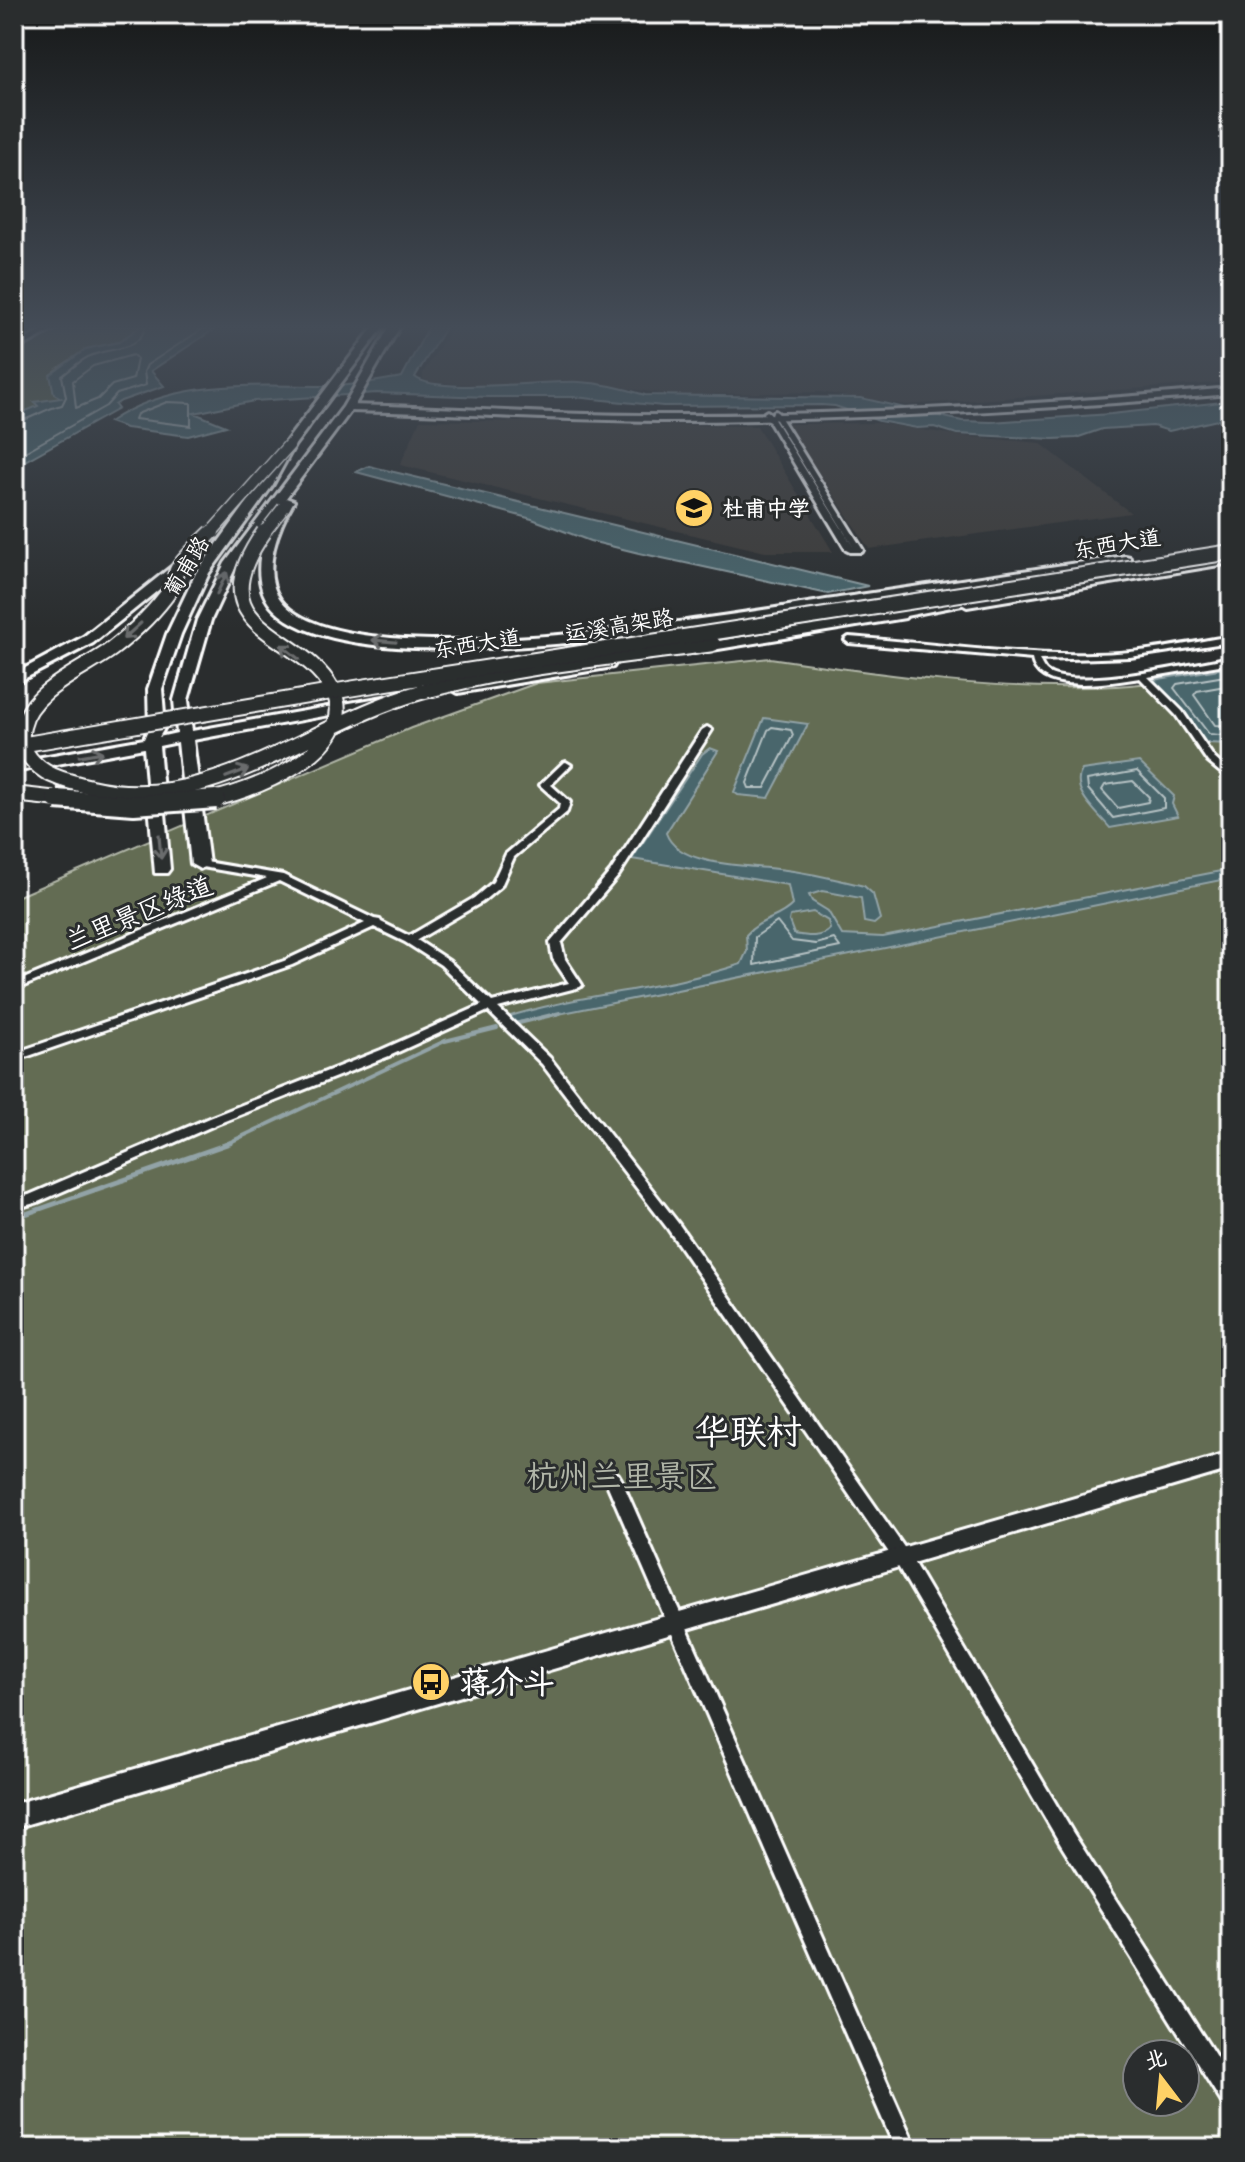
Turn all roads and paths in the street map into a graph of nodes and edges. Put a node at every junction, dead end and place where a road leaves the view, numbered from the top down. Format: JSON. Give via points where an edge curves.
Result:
{"nodes":[{"id":1,"x":303,"y":427,"type":"edge"},
{"id":2,"x":335,"y":427,"type":"edge"},
{"id":3,"x":335,"y":427,"type":"edge"},
{"id":4,"x":780,"y":427,"type":"edge"},
{"id":5,"x":781,"y":427,"type":"edge"},
{"id":6,"x":289,"y":445,"type":"junction"},
{"id":7,"x":284,"y":507,"type":"junction"},
{"id":8,"x":1231,"y":547,"type":"edge"},
{"id":9,"x":1231,"y":559,"type":"edge"},
{"id":10,"x":1131,"y":564,"type":"junction"},
{"id":11,"x":176,"y":570,"type":"junction"},
{"id":12,"x":658,"y":629,"type":"junction"},
{"id":13,"x":1231,"y":639,"type":"edge"},
{"id":14,"x":849,"y":640,"type":"dead end"},
{"id":15,"x":497,"y":650,"type":"dead end"},
{"id":16,"x":1038,"y":656,"type":"junction"},
{"id":17,"x":1231,"y":660,"type":"edge"},
{"id":18,"x":1141,"y":675,"type":"junction"},
{"id":19,"x":14,"y":680,"type":"edge"},
{"id":20,"x":182,"y":711,"type":"junction"},
{"id":21,"x":156,"y":716,"type":"junction"},
{"id":22,"x":707,"y":730,"type":"dead end"},
{"id":23,"x":185,"y":737,"type":"junction"},
{"id":24,"x":14,"y":741,"type":"edge"},
{"id":25,"x":151,"y":743,"type":"junction"},
{"id":26,"x":566,"y":765,"type":"dead end"},
{"id":27,"x":14,"y":767,"type":"edge"},
{"id":28,"x":1231,"y":778,"type":"edge"},
{"id":29,"x":14,"y":794,"type":"edge"},
{"id":30,"x":200,"y":864,"type":"joint"},
{"id":31,"x":161,"y":869,"type":"dead end"},
{"id":32,"x":279,"y":877,"type":"junction"},
{"id":33,"x":376,"y":922,"type":"junction"},
{"id":34,"x":409,"y":940,"type":"junction"},
{"id":35,"x":14,"y":987,"type":"edge"},
{"id":36,"x":488,"y":1007,"type":"junction"},
{"id":37,"x":14,"y":1057,"type":"edge"},
{"id":38,"x":14,"y":1204,"type":"edge"},
{"id":39,"x":1231,"y":1461,"type":"edge"},
{"id":40,"x":613,"y":1479,"type":"dead end"},
{"id":41,"x":902,"y":1558,"type":"junction"},
{"id":42,"x":678,"y":1623,"type":"junction"},
{"id":43,"x":14,"y":1816,"type":"edge"},
{"id":44,"x":1231,"y":2099,"type":"edge"},
{"id":45,"x":906,"y":2148,"type":"edge"}],
"edges":[{"from":1,"to":6,"type":"main road","name":"葡甫路"},
{"from":2,"to":7,"type":"main road"},
{"from":20,"to":3,"type":"main road","name":"葡甫路","one_way":true,"via":[[188,667],[231,563]]},
{"from":4,"to":5,"type":"street","via":[[850,550],[859,550]]},
{"from":6,"to":11,"type":"main road","bridge":true},
{"from":6,"to":21,"type":"main road","name":"葡甫路","via":[[203,573],[185,609],[155,689]]},
{"from":12,"to":7,"type":"main road","one_way":true,"bridge":true,"via":[[436,644],[366,640],[320,629],[281,609],[267,586],[267,549]]},
{"from":29,"to":7,"type":"main road","one_way":true,"bridge":true,"via":[[122,805],[192,804],[270,780],[328,738],[338,718],[331,686],[256,621],[241,586],[244,568]]},
{"from":8,"to":10,"type":"main road","name":"运溪高架路","bridge":true},
{"from":8,"to":20,"type":"main road","name":"东西大道"},
{"from":9,"to":23,"type":"main road"},
{"from":11,"to":10,"type":"main road","one_way":true,"bridge":true,"via":[[173,586],[152,612],[114,648],[45,695],[28,715],[21,732],[23,747],[52,777],[120,793],[182,790],[248,769],[367,710],[417,693],[880,617]]},
{"from":10,"to":12,"type":"main road"},
{"from":10,"to":24,"type":"main road","name":"运溪高架路","bridge":true},
{"from":11,"to":19,"type":"main road","via":[[88,640]]},
{"from":12,"to":15,"type":"main road"},
{"from":13,"to":16,"type":"street","via":[[1109,656]]},
{"from":14,"to":16,"type":"street"},
{"from":16,"to":18,"type":"street","via":[[1039,669],[1047,676],[1068,682]]},
{"from":17,"to":18,"type":"street"},
{"from":18,"to":28,"type":"street"},
{"from":20,"to":21,"type":"main road","name":"东西大道"},
{"from":20,"to":23,"type":"main road","name":"葡甫路"},
{"from":21,"to":24,"type":"main road","name":"东西大道"},
{"from":21,"to":25,"type":"main road","name":"葡甫路"},
{"from":22,"to":36,"type":"street","via":[[615,873],[555,943],[576,985]]},
{"from":23,"to":25,"type":"main road"},
{"from":23,"to":30,"type":"main road","name":"葡甫路"},
{"from":27,"to":25,"type":"main road","one_way":true},
{"from":25,"to":31,"type":"main road","name":"葡甫路","one_way":true},
{"from":26,"to":34,"type":"street","via":[[545,785],[565,802],[564,810],[510,856],[497,884],[478,900]]},
{"from":30,"to":32,"type":"street"},
{"from":32,"to":33,"type":"street"},
{"from":32,"to":35,"type":"street","name":"兰里景区绿道"},
{"from":33,"to":34,"type":"street"},
{"from":33,"to":37,"type":"street","via":[[288,963]]},
{"from":34,"to":36,"type":"street","via":[[445,963]]},
{"from":36,"to":38,"type":"street"},
{"from":36,"to":41,"type":"street","via":[[546,1061],[673,1226]]},
{"from":39,"to":41,"type":"street"},
{"from":40,"to":42,"type":"street"},
{"from":41,"to":42,"type":"street"},
{"from":41,"to":44,"type":"street","via":[[1067,1839]]},
{"from":42,"to":43,"type":"street"},
{"from":42,"to":45,"type":"street"}]}
